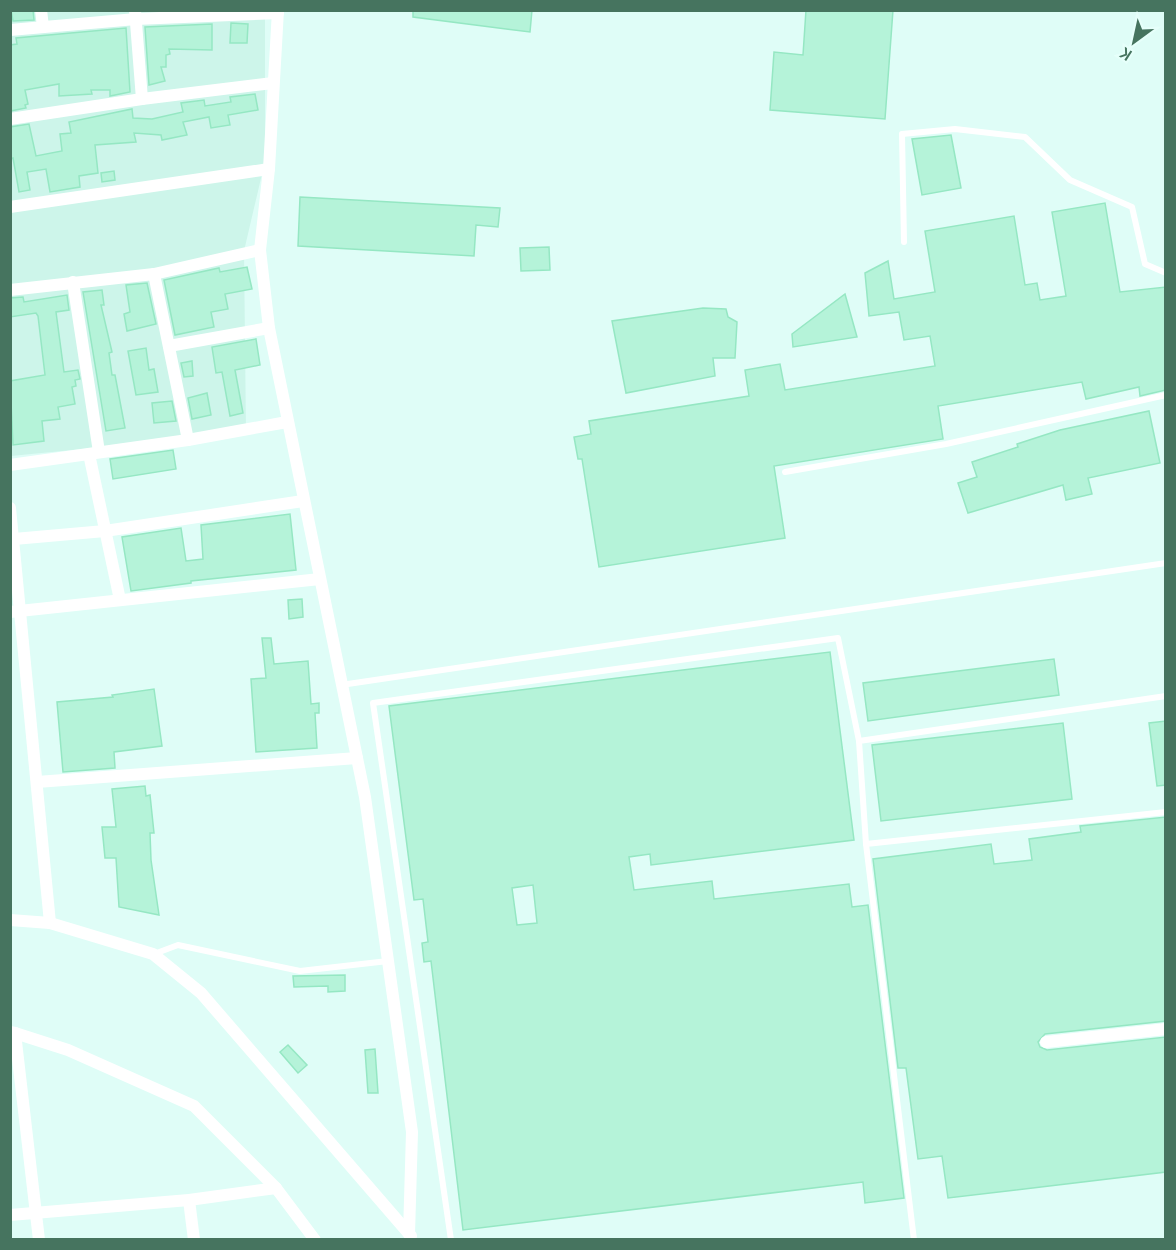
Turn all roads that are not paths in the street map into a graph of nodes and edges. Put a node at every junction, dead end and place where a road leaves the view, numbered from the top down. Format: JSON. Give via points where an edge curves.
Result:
{"nodes":[{"id":1,"x":41,"y":10,"type":"edge"},
{"id":2,"x":278,"y":12,"type":"edge"},
{"id":3,"x":135,"y":15,"type":"edge"},
{"id":4,"x":43,"y":27,"type":"junction"},
{"id":5,"x":10,"y":30,"type":"edge"},
{"id":6,"x":273,"y":83,"type":"junction"},
{"id":7,"x":142,"y":99,"type":"junction"},
{"id":8,"x":10,"y":119,"type":"edge"},
{"id":9,"x":269,"y":169,"type":"junction"},
{"id":10,"x":10,"y":207,"type":"edge"},
{"id":11,"x":904,"y":242,"type":"dead end"},
{"id":12,"x":260,"y":250,"type":"junction"},
{"id":13,"x":1166,"y":273,"type":"edge"},
{"id":14,"x":154,"y":274,"type":"junction"},
{"id":15,"x":73,"y":282,"type":"junction"},
{"id":16,"x":10,"y":290,"type":"edge"},
{"id":17,"x":269,"y":328,"type":"junction"},
{"id":18,"x":169,"y":346,"type":"junction"},
{"id":19,"x":1166,"y":396,"type":"edge"},
{"id":20,"x":287,"y":422,"type":"junction"},
{"id":21,"x":188,"y":440,"type":"junction"},
{"id":22,"x":94,"y":453,"type":"junction"},
{"id":23,"x":10,"y":465,"type":"edge"},
{"id":24,"x":785,"y":472,"type":"dead end"},
{"id":25,"x":303,"y":501,"type":"junction"},
{"id":26,"x":10,"y":508,"type":"edge"},
{"id":27,"x":105,"y":531,"type":"junction"},
{"id":28,"x":14,"y":539,"type":"junction"},
{"id":29,"x":1166,"y":562,"type":"edge"},
{"id":30,"x":320,"y":579,"type":"junction"},
{"id":31,"x":120,"y":600,"type":"junction"},
{"id":32,"x":15,"y":612,"type":"edge"},
{"id":33,"x":341,"y":685,"type":"junction"},
{"id":34,"x":1166,"y":696,"type":"edge"},
{"id":35,"x":860,"y":741,"type":"junction"},
{"id":36,"x":357,"y":758,"type":"junction"},
{"id":37,"x":37,"y":782,"type":"junction"},
{"id":38,"x":1166,"y":812,"type":"edge"},
{"id":39,"x":866,"y":844,"type":"junction"},
{"id":40,"x":10,"y":920,"type":"edge"},
{"id":41,"x":50,"y":923,"type":"junction"},
{"id":42,"x":153,"y":954,"type":"junction"},
{"id":43,"x":388,"y":961,"type":"junction"},
{"id":44,"x":1166,"y":1029,"type":"edge"},
{"id":45,"x":13,"y":1032,"type":"edge"},
{"id":46,"x":1046,"y":1042,"type":"dead end"},
{"id":47,"x":276,"y":1188,"type":"junction"},
{"id":48,"x":189,"y":1200,"type":"junction"},
{"id":49,"x":36,"y":1213,"type":"junction"},
{"id":50,"x":10,"y":1215,"type":"edge"},
{"id":51,"x":412,"y":1237,"type":"edge"},
{"id":52,"x":39,"y":1239,"type":"edge"},
{"id":53,"x":194,"y":1239,"type":"edge"},
{"id":54,"x":315,"y":1239,"type":"edge"},
{"id":55,"x":451,"y":1239,"type":"edge"},
{"id":56,"x":914,"y":1239,"type":"edge"}],
"edges":[{"from":1,"to":4,"type":"street"},
{"from":2,"to":3,"type":"street"},
{"from":2,"to":6,"type":"street"},
{"from":3,"to":4,"type":"street"},
{"from":3,"to":7,"type":"street"},
{"from":4,"to":5,"type":"street"},
{"from":6,"to":7,"type":"street"},
{"from":6,"to":9,"type":"street"},
{"from":7,"to":8,"type":"street"},
{"from":9,"to":10,"type":"street"},
{"from":9,"to":12,"type":"street"},
{"from":11,"to":13,"type":"lane","via":[[902,134],[955,129],[1025,137],[1070,180],[1132,207],[1145,264]]},
{"from":12,"to":14,"type":"street"},
{"from":12,"to":17,"type":"street"},
{"from":14,"to":15,"type":"street"},
{"from":14,"to":18,"type":"street"},
{"from":15,"to":16,"type":"street"},
{"from":15,"to":22,"type":"street"},
{"from":17,"to":18,"type":"street"},
{"from":17,"to":20,"type":"street"},
{"from":18,"to":21,"type":"street"},
{"from":19,"to":24,"type":"lane","via":[[946,444]]},
{"from":20,"to":21,"type":"street"},
{"from":20,"to":25,"type":"street"},
{"from":21,"to":22,"type":"street"},
{"from":22,"to":23,"type":"street"},
{"from":22,"to":27,"type":"street"},
{"from":25,"to":27,"type":"street"},
{"from":25,"to":30,"type":"street"},
{"from":26,"to":28,"type":"street"},
{"from":27,"to":28,"type":"street"},
{"from":27,"to":31,"type":"street"},
{"from":28,"to":32,"type":"street"},
{"from":29,"to":33,"type":"lane"},
{"from":30,"to":31,"type":"street"},
{"from":30,"to":33,"type":"street"},
{"from":31,"to":32,"type":"street"},
{"from":32,"to":37,"type":"street"},
{"from":33,"to":36,"type":"street"},
{"from":34,"to":35,"type":"lane"},
{"from":35,"to":39,"type":"lane"},
{"from":35,"to":55,"type":"lane","via":[[838,638],[373,703]]},
{"from":36,"to":37,"type":"street"},
{"from":36,"to":43,"type":"street"},
{"from":37,"to":41,"type":"street"},
{"from":38,"to":39,"type":"lane"},
{"from":39,"to":56,"type":"lane"},
{"from":40,"to":41,"type":"street"},
{"from":41,"to":42,"type":"street"},
{"from":42,"to":43,"type":"lane","via":[[178,945],[300,971]]},
{"from":42,"to":51,"type":"street","via":[[201,993]]},
{"from":43,"to":51,"type":"street","via":[[412,1132]]},
{"from":44,"to":46,"type":"street"},
{"from":45,"to":47,"type":"street","via":[[68,1050],[194,1106]]},
{"from":45,"to":49,"type":"street"},
{"from":47,"to":48,"type":"street"},
{"from":47,"to":54,"type":"street"},
{"from":48,"to":49,"type":"street"},
{"from":48,"to":53,"type":"street"},
{"from":49,"to":50,"type":"street"},
{"from":49,"to":52,"type":"street"}]}
